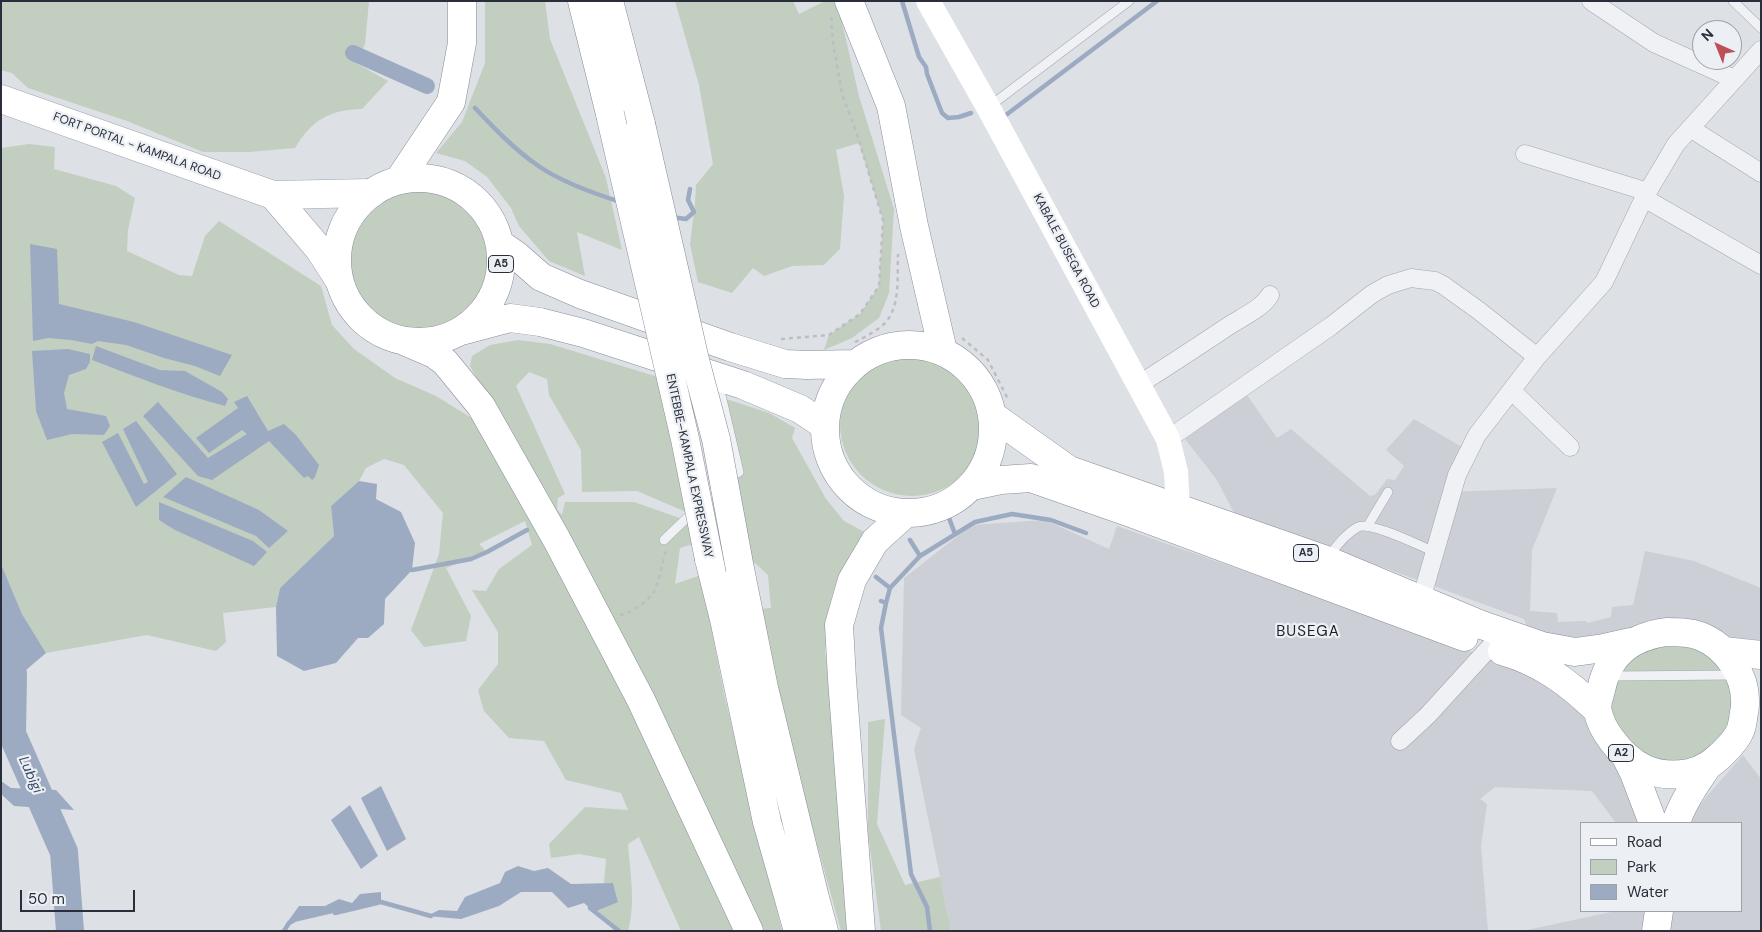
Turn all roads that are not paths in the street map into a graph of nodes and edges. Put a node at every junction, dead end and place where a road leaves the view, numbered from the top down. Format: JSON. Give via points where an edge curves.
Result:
{"nodes":[{"id":1,"x":462,"y":1,"type":"edge"},
{"id":2,"x":582,"y":1,"type":"edge"},
{"id":3,"x":609,"y":1,"type":"edge"},
{"id":4,"x":1130,"y":1,"type":"edge"},
{"id":5,"x":1591,"y":1,"type":"edge"},
{"id":6,"x":1732,"y":1,"type":"edge"},
{"id":7,"x":934,"y":4,"type":"edge"},
{"id":8,"x":840,"y":5,"type":"edge"},
{"id":9,"x":1761,"y":28,"type":"edge"},
{"id":10,"x":1761,"y":50,"type":"edge"},
{"id":11,"x":1734,"y":79,"type":"junction"},
{"id":12,"x":1,"y":99,"type":"edge"},
{"id":13,"x":988,"y":107,"type":"junction"},
{"id":14,"x":1690,"y":128,"type":"junction"},
{"id":15,"x":1525,"y":154,"type":"dead end"},
{"id":16,"x":1761,"y":173,"type":"edge"},
{"id":17,"x":399,"y":180,"type":"junction"},
{"id":18,"x":372,"y":193,"type":"junction"},
{"id":19,"x":273,"y":195,"type":"junction"},
{"id":20,"x":1646,"y":195,"type":"junction"},
{"id":21,"x":500,"y":244,"type":"junction"},
{"id":22,"x":1761,"y":266,"type":"edge"},
{"id":23,"x":339,"y":280,"type":"junction"},
{"id":24,"x":1270,"y":294,"type":"dead end"},
{"id":25,"x":461,"y":331,"type":"junction"},
{"id":26,"x":406,"y":342,"type":"junction"},
{"id":27,"x":953,"y":344,"type":"junction"},
{"id":28,"x":853,"y":355,"type":"junction"},
{"id":29,"x":1537,"y":357,"type":"junction"},
{"id":30,"x":716,"y":377,"type":"junction"},
{"id":31,"x":1138,"y":385,"type":"junction"},
{"id":32,"x":1512,"y":391,"type":"junction"},
{"id":33,"x":1003,"y":412,"type":"junction"},
{"id":34,"x":824,"y":425,"type":"junction"},
{"id":35,"x":1168,"y":439,"type":"junction"},
{"id":36,"x":1570,"y":447,"type":"dead end"},
{"id":37,"x":972,"y":486,"type":"junction"},
{"id":38,"x":1388,"y":492,"type":"dead end"},
{"id":39,"x":1178,"y":509,"type":"junction"},
{"id":40,"x":906,"y":513,"type":"junction"},
{"id":41,"x":1367,"y":527,"type":"junction"},
{"id":42,"x":664,"y":540,"type":"road end"},
{"id":43,"x":1434,"y":552,"type":"junction"},
{"id":44,"x":1326,"y":560,"type":"junction"},
{"id":45,"x":1420,"y":600,"type":"junction"},
{"id":46,"x":1631,"y":642,"type":"junction"},
{"id":47,"x":1490,"y":647,"type":"junction"},
{"id":48,"x":1724,"y":651,"type":"junction"},
{"id":49,"x":1761,"y":655,"type":"edge"},
{"id":50,"x":1606,"y":671,"type":"junction"},
{"id":51,"x":1739,"y":675,"type":"junction"},
{"id":52,"x":1761,"y":708,"type":"edge"},
{"id":53,"x":1597,"y":710,"type":"junction"},
{"id":54,"x":1740,"y":731,"type":"junction"},
{"id":55,"x":1400,"y":741,"type":"dead end"},
{"id":56,"x":1627,"y":759,"type":"junction"},
{"id":57,"x":1707,"y":767,"type":"junction"},
{"id":58,"x":1653,"y":822,"type":"edge"},
{"id":59,"x":1676,"y":822,"type":"edge"},
{"id":60,"x":1653,"y":912,"type":"edge"},
{"id":61,"x":1659,"y":912,"type":"edge"},
{"id":62,"x":748,"y":931,"type":"edge"},
{"id":63,"x":798,"y":931,"type":"edge"},
{"id":64,"x":824,"y":931,"type":"edge"},
{"id":65,"x":861,"y":931,"type":"edge"},
{"id":66,"x":1654,"y":931,"type":"edge"}],
"edges":[{"from":1,"to":17,"type":"main road","via":[[462,43],[451,102]]},
{"from":2,"to":63,"type":"main road","name":"ENTEBBE–KAMPALA EXPRESSWAY","bridge":true,"via":[[685,439],[767,822]]},
{"from":3,"to":64,"type":"main road","bridge":true,"via":[[716,439],[764,688]]},
{"from":4,"to":13,"type":"lane"},
{"from":5,"to":11,"type":"street","via":[[1654,43]]},
{"from":6,"to":9,"type":"lane"},
{"from":7,"to":13,"type":"street","name":"KABALE BUSEGA ROAD"},
{"from":8,"to":27,"type":"main road","via":[[891,106],[914,226]]},
{"from":10,"to":11,"type":"street"},
{"from":11,"to":14,"type":"street"},
{"from":12,"to":19,"type":"main road","name":"FORT PORTAL - KAMPALA ROAD","number":"A5"},
{"from":13,"to":31,"type":"street","name":"KABALE BUSEGA ROAD"},
{"from":14,"to":16,"type":"street"},
{"from":14,"to":20,"type":"street","via":[[1676,144]]},
{"from":15,"to":20,"type":"street"},
{"from":17,"to":18,"type":"main road","number":"A5"},
{"from":17,"to":21,"type":"main road","number":"A5","via":[[443,181],[463,190],[481,205],[493,223]]},
{"from":18,"to":19,"type":"main road","number":"A5"},
{"from":18,"to":23,"type":"main road","number":"A5","via":[[354,210],[342,231],[336,256]]},
{"from":19,"to":23,"type":"main road","number":"A5","via":[[319,250]]},
{"from":20,"to":22,"type":"street"},
{"from":20,"to":29,"type":"street","via":[[1604,282]]},
{"from":21,"to":25,"type":"main road","number":"A5","via":[[501,270],[494,294],[480,315]]},
{"from":21,"to":28,"type":"main road","number":"A5","via":[[541,277],[730,347],[785,364],[807,365]]},
{"from":23,"to":26,"type":"main road","number":"A5","via":[[348,303],[363,321],[383,335]]},
{"from":24,"to":31,"type":"street","via":[[1246,315]]},
{"from":25,"to":26,"type":"main road","number":"A5","via":[[435,341]]},
{"from":25,"to":30,"type":"main road","number":"A5","via":[[510,318],[540,322]]},
{"from":26,"to":62,"type":"main road","via":[[445,362],[481,406],[641,700]]},
{"from":27,"to":28,"type":"main road","number":"A5","via":[[892,346]]},
{"from":27,"to":33,"type":"main road","number":"A5"},
{"from":28,"to":34,"type":"main road","number":"A5","via":[[833,391]]},
{"from":29,"to":32,"type":"street"},
{"from":29,"to":35,"type":"street","via":[[1443,285],[1411,278],[1372,294]]},
{"from":30,"to":34,"type":"main road","number":"A5","via":[[800,409]]},
{"from":30,"to":42,"type":"lane","via":[[738,472]]},
{"from":31,"to":35,"type":"street","name":"KABALE BUSEGA ROAD"},
{"from":32,"to":36,"type":"street"},
{"from":32,"to":43,"type":"street","via":[[1486,422],[1466,455]]},
{"from":33,"to":37,"type":"main road","number":"A5","via":[[983,470]]},
{"from":33,"to":39,"type":"main road","number":"A5","via":[[1069,470]]},
{"from":34,"to":40,"type":"main road","number":"A5","via":[[831,463],[854,493],[870,504]]},
{"from":35,"to":39,"type":"street","name":"KABALE BUSEGA ROAD","via":[[1176,472]]},
{"from":37,"to":40,"type":"main road","number":"A5","via":[[942,507]]},
{"from":37,"to":47,"type":"main road","number":"A5","via":[[1031,478]]},
{"from":38,"to":41,"type":"lane"},
{"from":39,"to":44,"type":"main road","number":"A5"},
{"from":40,"to":65,"type":"main road","via":[[875,541],[852,580],[840,624]]},
{"from":41,"to":43,"type":"lane","via":[[1375,527]]},
{"from":41,"to":44,"type":"lane","via":[[1360,526],[1346,535]]},
{"from":43,"to":45,"type":"street"},
{"from":44,"to":45,"type":"main road","number":"A5"},
{"from":45,"to":46,"type":"main road","number":"A5","via":[[1542,646],[1575,652]]},
{"from":46,"to":48,"type":"main road","via":[[1660,633],[1689,633]]},
{"from":46,"to":50,"type":"main road"},
{"from":47,"to":53,"type":"main road","number":"A5","via":[[1549,671],[1574,688]]},
{"from":47,"to":55,"type":"street"},
{"from":48,"to":49,"type":"main road"},
{"from":48,"to":51,"type":"main road"},
{"from":50,"to":51,"type":"lane","via":[[1614,676]]},
{"from":50,"to":53,"type":"main road"},
{"from":51,"to":54,"type":"main road","via":[[1746,704]]},
{"from":52,"to":54,"type":"main road"},
{"from":53,"to":56,"type":"main road","number":"A2","via":[[1606,732]]},
{"from":54,"to":57,"type":"main road"},
{"from":56,"to":57,"type":"main road","number":"A2","via":[[1653,772],[1672,774],[1690,773]]},
{"from":56,"to":58,"type":"main road","number":"A2"},
{"from":57,"to":59,"type":"main road","via":[[1691,790]]},
{"from":60,"to":66,"type":"main road"},
{"from":61,"to":66,"type":"main road"}]}
